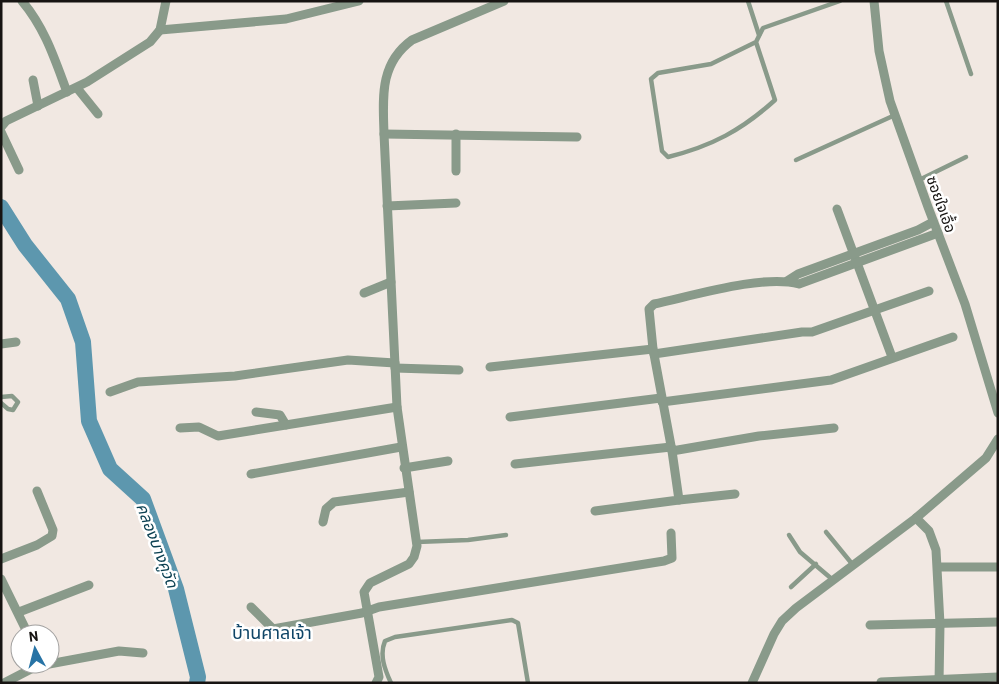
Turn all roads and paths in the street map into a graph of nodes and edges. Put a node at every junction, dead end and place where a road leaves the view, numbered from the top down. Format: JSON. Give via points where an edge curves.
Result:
{"nodes":[{"id":1,"x":22,"y":1,"type":"edge"},
{"id":2,"x":166,"y":1,"type":"edge"},
{"id":3,"x":360,"y":1,"type":"edge"},
{"id":4,"x":748,"y":1,"type":"edge"},
{"id":5,"x":840,"y":1,"type":"edge"},
{"id":6,"x":874,"y":1,"type":"edge"},
{"id":7,"x":946,"y":1,"type":"edge"},
{"id":8,"x":500,"y":2,"type":"edge"},
{"id":9,"x":160,"y":30,"type":"junction"},
{"id":10,"x":759,"y":35,"type":"junction"},
{"id":11,"x":756,"y":42,"type":"junction"},
{"id":12,"x":971,"y":74,"type":"dead end"},
{"id":13,"x":33,"y":80,"type":"dead end"},
{"id":14,"x":76,"y":88,"type":"junction"},
{"id":15,"x":67,"y":92,"type":"junction"},
{"id":16,"x":38,"y":106,"type":"junction"},
{"id":17,"x":98,"y":114,"type":"dead end"},
{"id":18,"x":895,"y":115,"type":"junction"},
{"id":19,"x":1,"y":128,"type":"edge"},
{"id":20,"x":1,"y":132,"type":"edge"},
{"id":21,"x":384,"y":134,"type":"junction"},
{"id":22,"x":456,"y":134,"type":"junction"},
{"id":23,"x":577,"y":137,"type":"dead end"},
{"id":24,"x":966,"y":157,"type":"dead end"},
{"id":25,"x":796,"y":160,"type":"dead end"},
{"id":26,"x":18,"y":170,"type":"dead end"},
{"id":27,"x":456,"y":171,"type":"dead end"},
{"id":28,"x":919,"y":180,"type":"junction"},
{"id":29,"x":456,"y":203,"type":"dead end"},
{"id":30,"x":387,"y":206,"type":"junction"},
{"id":31,"x":837,"y":209,"type":"dead end"},
{"id":32,"x":933,"y":222,"type":"junction"},
{"id":33,"x":938,"y":233,"type":"junction"},
{"id":34,"x":854,"y":253,"type":"junction"},
{"id":35,"x":857,"y":262,"type":"junction"},
{"id":36,"x":787,"y":281,"type":"junction"},
{"id":37,"x":391,"y":282,"type":"junction"},
{"id":38,"x":929,"y":291,"type":"dead end"},
{"id":39,"x":364,"y":293,"type":"dead end"},
{"id":40,"x":874,"y":311,"type":"junction"},
{"id":41,"x":953,"y":337,"type":"dead end"},
{"id":42,"x":16,"y":342,"type":"dead end"},
{"id":43,"x":1,"y":344,"type":"edge"},
{"id":44,"x":653,"y":351,"type":"junction"},
{"id":45,"x":892,"y":357,"type":"junction"},
{"id":46,"x":395,"y":365,"type":"junction"},
{"id":47,"x":490,"y":367,"type":"dead end"},
{"id":48,"x":460,"y":370,"type":"dead end"},
{"id":49,"x":110,"y":392,"type":"dead end"},
{"id":50,"x":1,"y":396,"type":"edge"},
{"id":51,"x":662,"y":400,"type":"junction"},
{"id":52,"x":1,"y":403,"type":"edge"},
{"id":53,"x":397,"y":407,"type":"junction"},
{"id":54,"x":256,"y":412,"type":"dead end"},
{"id":55,"x":998,"y":413,"type":"edge"},
{"id":56,"x":510,"y":417,"type":"dead end"},
{"id":57,"x":286,"y":425,"type":"junction"},
{"id":58,"x":180,"y":428,"type":"dead end"},
{"id":59,"x":834,"y":428,"type":"dead end"},
{"id":60,"x":998,"y":439,"type":"edge"},
{"id":61,"x":401,"y":447,"type":"junction"},
{"id":62,"x":671,"y":449,"type":"junction"},
{"id":63,"x":448,"y":461,"type":"dead end"},
{"id":64,"x":516,"y":464,"type":"dead end"},
{"id":65,"x":404,"y":468,"type":"junction"},
{"id":66,"x":251,"y":474,"type":"dead end"},
{"id":67,"x":37,"y":491,"type":"dead end"},
{"id":68,"x":409,"y":492,"type":"junction"},
{"id":69,"x":735,"y":494,"type":"dead end"},
{"id":70,"x":679,"y":500,"type":"junction"},
{"id":71,"x":595,"y":511,"type":"dead end"},
{"id":72,"x":916,"y":518,"type":"junction"},
{"id":73,"x":323,"y":522,"type":"dead end"},
{"id":74,"x":826,"y":532,"type":"dead end"},
{"id":75,"x":671,"y":533,"type":"dead end"},
{"id":76,"x":506,"y":535,"type":"dead end"},
{"id":77,"x":788,"y":535,"type":"dead end"},
{"id":78,"x":417,"y":542,"type":"junction"},
{"id":79,"x":1,"y":559,"type":"edge"},
{"id":80,"x":816,"y":564,"type":"junction"},
{"id":81,"x":853,"y":566,"type":"junction"},
{"id":82,"x":938,"y":567,"type":"junction"},
{"id":83,"x":998,"y":568,"type":"edge"},
{"id":84,"x":1,"y":579,"type":"edge"},
{"id":85,"x":833,"y":580,"type":"junction"},
{"id":86,"x":89,"y":585,"type":"dead end"},
{"id":87,"x":792,"y":587,"type":"dead end"},
{"id":88,"x":251,"y":607,"type":"dead end"},
{"id":89,"x":367,"y":610,"type":"junction"},
{"id":90,"x":19,"y":612,"type":"junction"},
{"id":91,"x":998,"y":622,"type":"edge"},
{"id":92,"x":24,"y":624,"type":"edge"},
{"id":93,"x":940,"y":624,"type":"junction"},
{"id":94,"x":870,"y":625,"type":"dead end"},
{"id":95,"x":143,"y":652,"type":"dead end"},
{"id":96,"x":60,"y":661,"type":"edge"},
{"id":97,"x":19,"y":674,"type":"edge"},
{"id":98,"x":998,"y":677,"type":"edge"},
{"id":99,"x":940,"y":681,"type":"edge"},
{"id":100,"x":881,"y":682,"type":"edge"},
{"id":101,"x":4,"y":683,"type":"edge"},
{"id":102,"x":376,"y":683,"type":"edge"},
{"id":103,"x":391,"y":683,"type":"edge"},
{"id":104,"x":528,"y":683,"type":"edge"},
{"id":105,"x":752,"y":683,"type":"edge"}],
"edges":[{"from":1,"to":15,"type":"street","via":[[47,38]]},
{"from":2,"to":9,"type":"street"},
{"from":3,"to":9,"type":"street","via":[[286,19]]},
{"from":4,"to":10,"type":"lane"},
{"from":5,"to":10,"type":"lane","via":[[763,28]]},
{"from":6,"to":18,"type":"street","name":"ซอยใจเอื้อ","via":[[879,51]]},
{"from":7,"to":12,"type":"lane"},
{"from":8,"to":21,"type":"street","via":[[427,32],[401,47],[386,72]]},
{"from":9,"to":14,"type":"street","via":[[150,42]]},
{"from":10,"to":11,"type":"lane"},
{"from":11,"to":11,"type":"lane","via":[[775,100],[750,123],[698,149],[668,157],[662,151],[650,78],[658,73],[711,64]]},
{"from":13,"to":16,"type":"street"},
{"from":14,"to":15,"type":"street"},
{"from":14,"to":17,"type":"street"},
{"from":15,"to":16,"type":"street"},
{"from":16,"to":19,"type":"street","via":[[6,121]]},
{"from":18,"to":25,"type":"lane"},
{"from":18,"to":28,"type":"street","name":"ซอยใจเอื้อ"},
{"from":20,"to":26,"type":"street"},
{"from":21,"to":22,"type":"street"},
{"from":21,"to":30,"type":"street"},
{"from":22,"to":23,"type":"street"},
{"from":22,"to":27,"type":"street"},
{"from":24,"to":28,"type":"lane"},
{"from":28,"to":32,"type":"street","name":"ซอยใจเอื้อ"},
{"from":29,"to":30,"type":"street"},
{"from":30,"to":37,"type":"street"},
{"from":31,"to":34,"type":"street"},
{"from":32,"to":33,"type":"street","name":"ซอยใจเอื้อ"},
{"from":32,"to":34,"type":"street"},
{"from":33,"to":35,"type":"street"},
{"from":33,"to":55,"type":"street","name":"ซอยใจเอื้อ","via":[[968,311]]},
{"from":34,"to":35,"type":"street"},
{"from":34,"to":36,"type":"street"},
{"from":35,"to":36,"type":"street","via":[[799,284]]},
{"from":35,"to":40,"type":"street"},
{"from":36,"to":44,"type":"street","via":[[750,284],[654,304],[648,314]]},
{"from":37,"to":39,"type":"street"},
{"from":37,"to":46,"type":"street"},
{"from":38,"to":40,"type":"street"},
{"from":40,"to":44,"type":"street","via":[[812,332]]},
{"from":40,"to":45,"type":"street"},
{"from":41,"to":45,"type":"street"},
{"from":42,"to":43,"type":"street"},
{"from":44,"to":47,"type":"street"},
{"from":44,"to":51,"type":"street"},
{"from":45,"to":51,"type":"street","via":[[831,380]]},
{"from":46,"to":48,"type":"street"},
{"from":46,"to":49,"type":"street","via":[[348,360],[235,376],[138,382]]},
{"from":46,"to":53,"type":"street"},
{"from":50,"to":52,"type":"lane","via":[[12,396],[18,402],[13,410]]},
{"from":51,"to":56,"type":"street"},
{"from":51,"to":62,"type":"street"},
{"from":53,"to":57,"type":"street"},
{"from":53,"to":61,"type":"street"},
{"from":54,"to":57,"type":"street","via":[[280,415]]},
{"from":57,"to":58,"type":"street","via":[[218,436],[199,426]]},
{"from":59,"to":62,"type":"street"},
{"from":60,"to":72,"type":"street","via":[[986,458]]},
{"from":61,"to":65,"type":"street"},
{"from":61,"to":66,"type":"street"},
{"from":62,"to":64,"type":"street"},
{"from":62,"to":70,"type":"street"},
{"from":63,"to":65,"type":"street"},
{"from":65,"to":68,"type":"street"},
{"from":67,"to":79,"type":"street","via":[[53,530],[52,536]]},
{"from":68,"to":73,"type":"street","via":[[334,502],[326,509]]},
{"from":68,"to":78,"type":"street"},
{"from":69,"to":70,"type":"street"},
{"from":70,"to":71,"type":"street"},
{"from":72,"to":81,"type":"street"},
{"from":72,"to":82,"type":"street","via":[[934,541]]},
{"from":74,"to":81,"type":"lane"},
{"from":75,"to":89,"type":"street","via":[[673,551],[669,560]]},
{"from":76,"to":78,"type":"lane"},
{"from":77,"to":80,"type":"lane","via":[[800,552]]},
{"from":78,"to":89,"type":"street","via":[[409,564],[366,587]]},
{"from":80,"to":85,"type":"lane"},
{"from":80,"to":87,"type":"lane"},
{"from":81,"to":85,"type":"street"},
{"from":82,"to":83,"type":"street"},
{"from":82,"to":93,"type":"street"},
{"from":84,"to":90,"type":"street"},
{"from":85,"to":105,"type":"street","via":[[782,621]]},
{"from":86,"to":90,"type":"street"},
{"from":88,"to":89,"type":"street","via":[[273,629],[362,614]]},
{"from":89,"to":102,"type":"street","via":[[379,678]]},
{"from":90,"to":92,"type":"street"},
{"from":91,"to":93,"type":"street"},
{"from":93,"to":94,"type":"street"},
{"from":93,"to":99,"type":"street"},
{"from":95,"to":96,"type":"street","via":[[119,651]]},
{"from":97,"to":101,"type":"street"},
{"from":98,"to":99,"type":"street"},
{"from":99,"to":100,"type":"street"},
{"from":103,"to":104,"type":"lane","via":[[384,667],[382,648],[385,641],[512,620],[518,623],[521,633]]}]}
